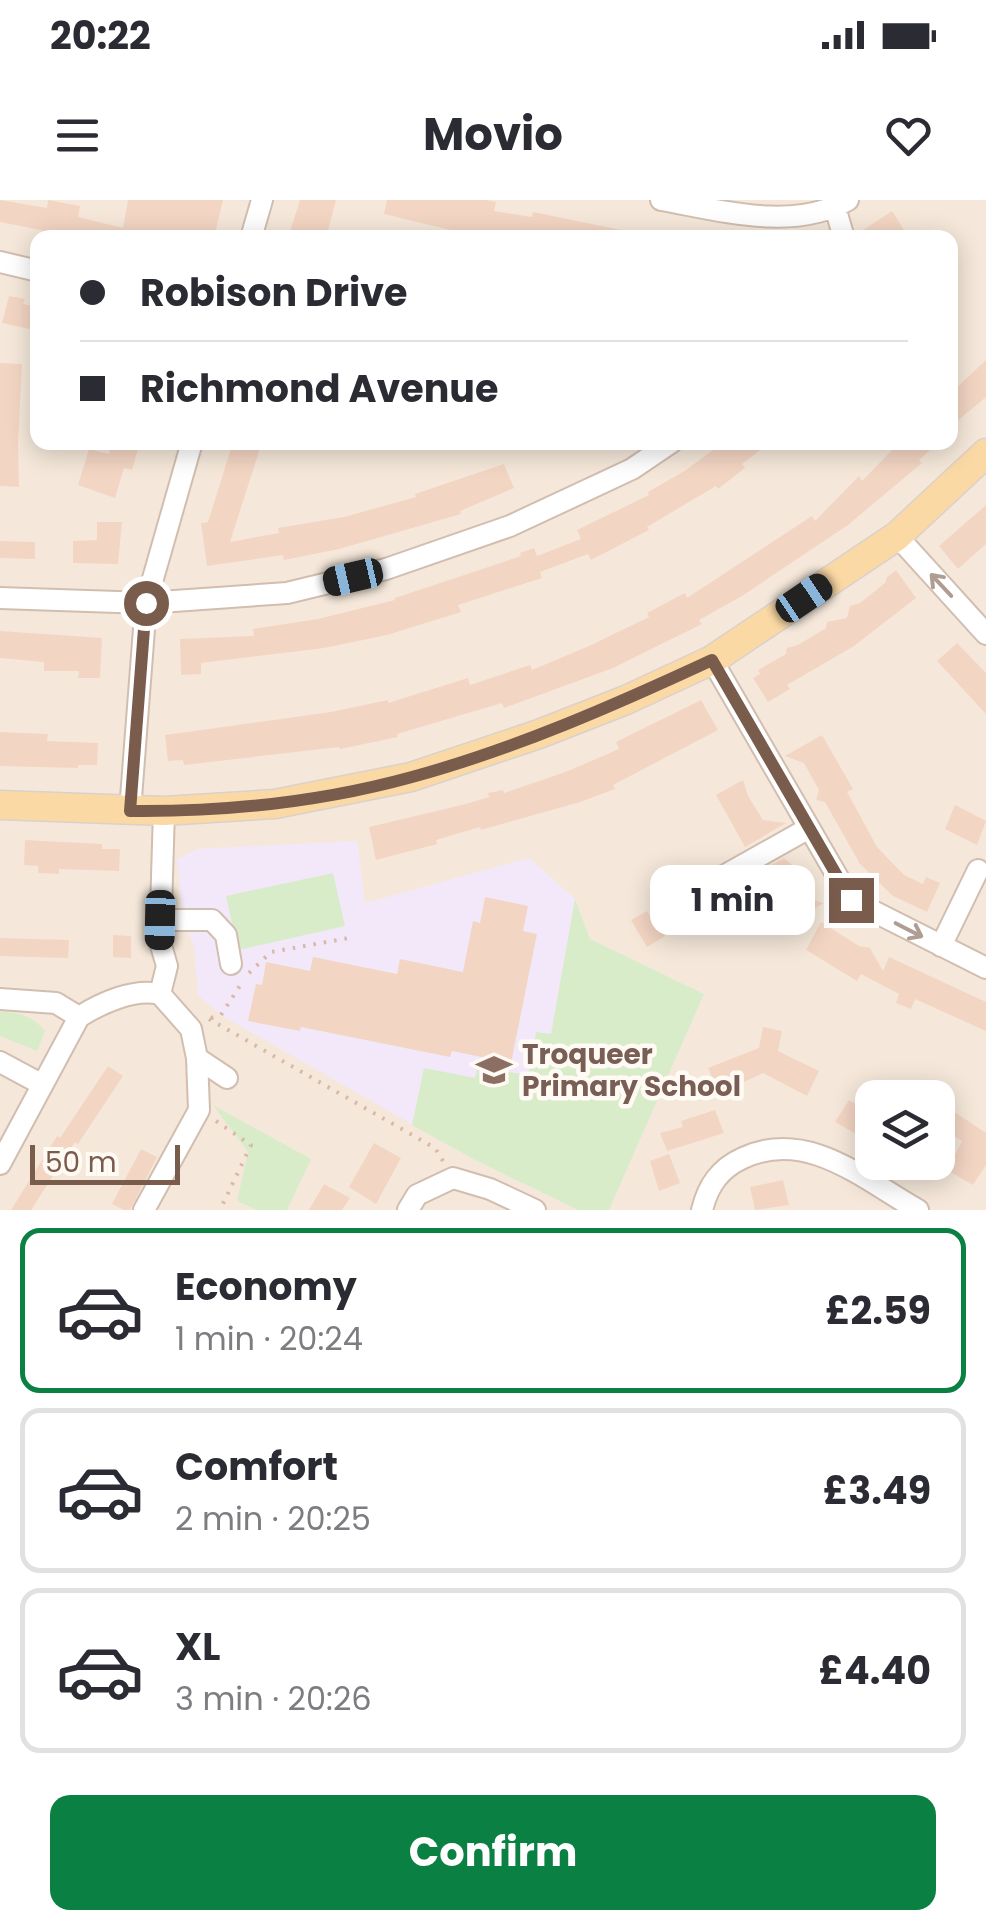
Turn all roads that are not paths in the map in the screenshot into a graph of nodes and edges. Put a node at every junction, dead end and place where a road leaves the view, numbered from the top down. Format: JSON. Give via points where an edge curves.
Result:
{"nodes":[{"id":1,"x":262,"y":200,"type":"edge"},
{"id":2,"x":661,"y":200,"type":"edge"},
{"id":3,"x":842,"y":204,"type":"edge"},
{"id":4,"x":253,"y":230,"type":"edge"},
{"id":5,"x":844,"y":230,"type":"edge"},
{"id":6,"x":0,"y":262,"type":"edge"},
{"id":7,"x":30,"y":269,"type":"edge"},
{"id":8,"x":190,"y":450,"type":"edge"},
{"id":9,"x":660,"y":450,"type":"edge"},
{"id":10,"x":986,"y":453,"type":"edge"},
{"id":11,"x":897,"y":536,"type":"junction"},
{"id":12,"x":0,"y":598,"type":"edge"},
{"id":13,"x":146,"y":603,"type":"junction"},
{"id":14,"x":986,"y":634,"type":"edge"},
{"id":15,"x":712,"y":660,"type":"junction"},
{"id":16,"x":0,"y":805,"type":"edge"},
{"id":17,"x":130,"y":811,"type":"junction"},
{"id":18,"x":164,"y":811,"type":"junction"},
{"id":19,"x":809,"y":828,"type":"junction"},
{"id":20,"x":978,"y":870,"type":"dead end"},
{"id":21,"x":672,"y":905,"type":"dead end"},
{"id":22,"x":160,"y":920,"type":"junction"},
{"id":23,"x":942,"y":946,"type":"junction"},
{"id":24,"x":231,"y":964,"type":"dead end"},
{"id":25,"x":986,"y":968,"type":"edge"},
{"id":26,"x":160,"y":994,"type":"junction"},
{"id":27,"x":0,"y":1000,"type":"edge"},
{"id":28,"x":79,"y":1017,"type":"junction"},
{"id":29,"x":196,"y":1058,"type":"junction"},
{"id":30,"x":0,"y":1062,"type":"edge"},
{"id":31,"x":227,"y":1078,"type":"dead end"},
{"id":32,"x":41,"y":1084,"type":"junction"},
{"id":33,"x":0,"y":1164,"type":"edge"},
{"id":34,"x":144,"y":1210,"type":"edge"},
{"id":35,"x":408,"y":1210,"type":"edge"},
{"id":36,"x":535,"y":1210,"type":"edge"},
{"id":37,"x":702,"y":1210,"type":"edge"},
{"id":38,"x":918,"y":1210,"type":"edge"}],
"edges":[{"from":1,"to":4,"type":"street"},
{"from":2,"to":3,"type":"street","via":[[750,216],[790,216]]},
{"from":3,"to":5,"type":"street"},
{"from":6,"to":7,"type":"street"},
{"from":8,"to":13,"type":"street"},
{"from":9,"to":13,"type":"street","via":[[510,526],[386,569],[287,593]]},
{"from":10,"to":11,"type":"main road"},
{"from":14,"to":11,"type":"street","one_way":true},
{"from":11,"to":15,"type":"main road"},
{"from":12,"to":13,"type":"street"},
{"from":13,"to":17,"type":"street"},
{"from":15,"to":18,"type":"main road","via":[[539,734],[411,777],[275,804]]},
{"from":15,"to":19,"type":"street"},
{"from":16,"to":17,"type":"main road"},
{"from":17,"to":18,"type":"main road"},
{"from":18,"to":22,"type":"street"},
{"from":19,"to":21,"type":"street"},
{"from":19,"to":23,"type":"street","one_way":true,"via":[[851,900]]},
{"from":20,"to":23,"type":"street"},
{"from":22,"to":24,"type":"street","via":[[212,920],[226,935]]},
{"from":22,"to":26,"type":"street","via":[[167,966]]},
{"from":23,"to":25,"type":"street"},
{"from":26,"to":28,"type":"street","via":[[99,1004]]},
{"from":26,"to":29,"type":"street","via":[[200,1024]]},
{"from":27,"to":28,"type":"street","via":[[56,1003]]},
{"from":28,"to":32,"type":"street"},
{"from":29,"to":31,"type":"street"},
{"from":29,"to":34,"type":"street","via":[[199,1110]]},
{"from":30,"to":32,"type":"street"},
{"from":32,"to":33,"type":"street"},
{"from":35,"to":36,"type":"street","via":[[417,1195],[453,1178]]},
{"from":37,"to":38,"type":"street","via":[[708,1188],[729,1164],[763,1149],[792,1147],[818,1153]]}]}
